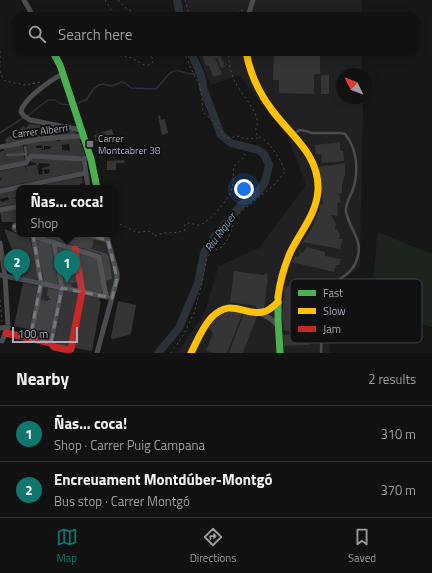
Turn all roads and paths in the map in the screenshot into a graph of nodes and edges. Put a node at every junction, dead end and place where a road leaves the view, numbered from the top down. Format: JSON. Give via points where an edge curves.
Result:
{"nodes":[{"id":1,"x":24,"y":0,"type":"edge"},
{"id":2,"x":106,"y":0,"type":"edge"},
{"id":3,"x":118,"y":0,"type":"edge"},
{"id":4,"x":185,"y":0,"type":"edge"},
{"id":5,"x":254,"y":0,"type":"edge"},
{"id":6,"x":31,"y":12,"type":"edge"},
{"id":7,"x":113,"y":12,"type":"edge"},
{"id":8,"x":132,"y":12,"type":"edge"},
{"id":9,"x":189,"y":12,"type":"edge"},
{"id":10,"x":238,"y":12,"type":"edge"},
{"id":11,"x":248,"y":12,"type":"edge"},
{"id":12,"x":249,"y":12,"type":"edge"},
{"id":13,"x":0,"y":51,"type":"edge"},
{"id":14,"x":55,"y":56,"type":"edge"},
{"id":15,"x":121,"y":56,"type":"edge"},
{"id":16,"x":150,"y":56,"type":"edge"},
{"id":17,"x":186,"y":56,"type":"edge"},
{"id":18,"x":228,"y":56,"type":"edge"},
{"id":19,"x":247,"y":56,"type":"edge"},
{"id":20,"x":0,"y":68,"type":"edge"},
{"id":21,"x":0,"y":71,"type":"edge"},
{"id":22,"x":64,"y":76,"type":"junction"},
{"id":23,"x":46,"y":80,"type":"dead end"},
{"id":24,"x":82,"y":133,"type":"junction"},
{"id":25,"x":293,"y":135,"type":"junction"},
{"id":26,"x":261,"y":138,"type":"junction"},
{"id":27,"x":0,"y":147,"type":"edge"},
{"id":28,"x":25,"y":147,"type":"dead end"},
{"id":29,"x":7,"y":154,"type":"dead end"},
{"id":30,"x":26,"y":154,"type":"junction"},
{"id":31,"x":245,"y":154,"type":"dead end"},
{"id":32,"x":87,"y":158,"type":"junction"},
{"id":33,"x":27,"y":162,"type":"junction"},
{"id":34,"x":0,"y":168,"type":"edge"},
{"id":35,"x":86,"y":173,"type":"junction"},
{"id":36,"x":42,"y":185,"type":"edge"},
{"id":37,"x":88,"y":185,"type":"edge"},
{"id":38,"x":96,"y":185,"type":"edge"},
{"id":39,"x":16,"y":189,"type":"edge"},
{"id":40,"x":0,"y":191,"type":"edge"},
{"id":41,"x":16,"y":207,"type":"edge"},
{"id":42,"x":0,"y":210,"type":"edge"},
{"id":43,"x":118,"y":224,"type":"edge"},
{"id":44,"x":33,"y":237,"type":"edge"},
{"id":45,"x":36,"y":237,"type":"edge"},
{"id":46,"x":96,"y":237,"type":"edge"},
{"id":47,"x":107,"y":237,"type":"edge"},
{"id":48,"x":108,"y":240,"type":"junction"},
{"id":49,"x":0,"y":243,"type":"edge"},
{"id":50,"x":54,"y":243,"type":"junction"},
{"id":51,"x":75,"y":250,"type":"junction"},
{"id":52,"x":2,"y":275,"type":"edge"},
{"id":53,"x":340,"y":279,"type":"edge"},
{"id":54,"x":41,"y":284,"type":"junction"},
{"id":55,"x":62,"y":288,"type":"junction"},
{"id":56,"x":82,"y":292,"type":"junction"},
{"id":57,"x":106,"y":296,"type":"junction"},
{"id":58,"x":112,"y":298,"type":"junction"},
{"id":59,"x":0,"y":300,"type":"edge"},
{"id":60,"x":278,"y":302,"type":"junction"},
{"id":61,"x":260,"y":313,"type":"junction"},
{"id":62,"x":278,"y":327,"type":"junction"},
{"id":63,"x":4,"y":329,"type":"edge"},
{"id":64,"x":30,"y":339,"type":"junction"},
{"id":65,"x":1,"y":342,"type":"edge"},
{"id":66,"x":51,"y":343,"type":"junction"},
{"id":67,"x":97,"y":353,"type":"edge"},
{"id":68,"x":171,"y":353,"type":"edge"},
{"id":69,"x":191,"y":353,"type":"edge"},
{"id":70,"x":280,"y":353,"type":"edge"}],
"edges":[{"from":1,"to":6,"type":"street"},
{"from":2,"to":7,"type":"path"},
{"from":3,"to":8,"type":"path"},
{"from":4,"to":9,"type":"path"},
{"from":5,"to":12,"type":"street"},
{"from":10,"to":11,"type":"path","via":[[245,9]]},
{"from":13,"to":20,"type":"path"},
{"from":14,"to":22,"type":"street"},
{"from":15,"to":16,"type":"path","via":[[132,58],[144,65],[153,62]]},
{"from":17,"to":26,"type":"path","via":[[192,73],[200,84],[203,112],[224,135],[227,138],[240,136],[244,141]]},
{"from":18,"to":26,"type":"path","via":[[237,86],[257,117],[256,134]]},
{"from":19,"to":25,"type":"street","via":[[252,75],[262,96],[276,117]]},
{"from":21,"to":23,"type":"path","via":[[3,79],[20,84]]},
{"from":22,"to":24,"type":"street"},
{"from":22,"to":24,"type":"street","via":[[34,94],[21,112],[30,120]]},
{"from":24,"to":27,"type":"street","name":"Carrer Alberri","via":[[79,136],[40,139]]},
{"from":24,"to":32,"type":"street"},
{"from":25,"to":53,"type":"lane","via":[[302,129],[312,133],[341,133],[345,134],[353,147],[357,168],[346,214],[359,243],[359,254],[353,267]]},
{"from":25,"to":60,"type":"street","via":[[303,144],[312,160],[317,176],[317,190],[310,219],[285,265]]},
{"from":26,"to":68,"type":"path","via":[[283,164],[286,172],[270,190],[237,215],[228,239],[207,258],[194,313]]},
{"from":28,"to":30,"type":"lane"},
{"from":29,"to":30,"type":"lane"},
{"from":30,"to":33,"type":"lane"},
{"from":31,"to":43,"type":"path","via":[[235,164],[231,192],[224,204],[202,224],[186,223],[185,230],[179,233],[152,236],[153,233],[150,231],[137,232]]},
{"from":32,"to":33,"type":"street","via":[[31,156]]},
{"from":32,"to":35,"type":"street"},
{"from":32,"to":38,"type":"street"},
{"from":33,"to":34,"type":"street"},
{"from":35,"to":36,"type":"street"},
{"from":35,"to":37,"type":"street"},
{"from":39,"to":40,"type":"street"},
{"from":41,"to":42,"type":"street"},
{"from":44,"to":54,"type":"street"},
{"from":45,"to":50,"type":"street"},
{"from":46,"to":48,"type":"street"},
{"from":47,"to":48,"type":"street"},
{"from":48,"to":58,"type":"street","via":[[117,273]]},
{"from":49,"to":52,"type":"street"},
{"from":50,"to":51,"type":"street"},
{"from":50,"to":55,"type":"street"},
{"from":51,"to":56,"type":"street"},
{"from":51,"to":57,"type":"street","via":[[99,257]]},
{"from":52,"to":54,"type":"street"},
{"from":52,"to":63,"type":"street"},
{"from":54,"to":55,"type":"street"},
{"from":54,"to":64,"type":"street"},
{"from":55,"to":56,"type":"street"},
{"from":55,"to":66,"type":"street"},
{"from":56,"to":57,"type":"street"},
{"from":56,"to":66,"type":"street","via":[[72,347],[69,350],[54,347]]},
{"from":57,"to":58,"type":"street"},
{"from":58,"to":67,"type":"street"},
{"from":59,"to":63,"type":"path"},
{"from":60,"to":61,"type":"street","via":[[270,311]]},
{"from":60,"to":62,"type":"street"},
{"from":61,"to":62,"type":"street","via":[[271,319]]},
{"from":61,"to":69,"type":"street","via":[[237,307],[218,312],[208,322]]},
{"from":62,"to":70,"type":"street"},
{"from":63,"to":64,"type":"street"},
{"from":63,"to":65,"type":"street"},
{"from":64,"to":66,"type":"street"}]}
